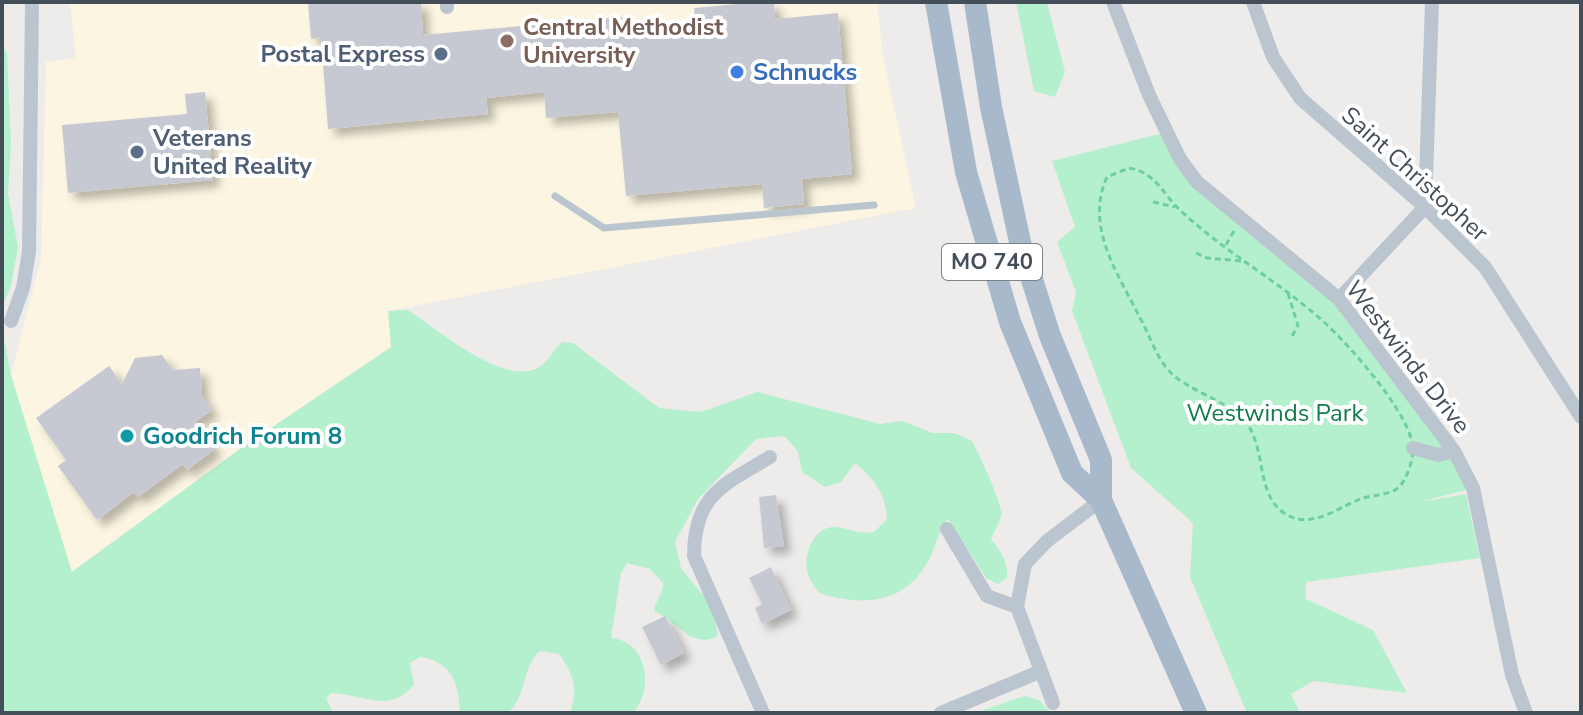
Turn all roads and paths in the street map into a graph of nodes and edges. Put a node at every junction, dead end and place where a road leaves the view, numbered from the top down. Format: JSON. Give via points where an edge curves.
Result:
{"nodes":[{"id":1,"x":32,"y":2,"type":"edge"},
{"id":2,"x":936,"y":2,"type":"edge"},
{"id":3,"x":975,"y":2,"type":"edge"},
{"id":4,"x":1113,"y":2,"type":"edge"},
{"id":5,"x":1253,"y":2,"type":"edge"},
{"id":6,"x":1432,"y":2,"type":"edge"},
{"id":7,"x":555,"y":196,"type":"dead end"},
{"id":8,"x":1153,"y":202,"type":"dead end"},
{"id":9,"x":874,"y":205,"type":"dead end"},
{"id":10,"x":1175,"y":207,"type":"junction"},
{"id":11,"x":1425,"y":207,"type":"junction"},
{"id":12,"x":1196,"y":253,"type":"dead end"},
{"id":13,"x":1242,"y":261,"type":"junction"},
{"id":14,"x":1288,"y":293,"type":"junction"},
{"id":15,"x":1339,"y":299,"type":"junction"},
{"id":16,"x":11,"y":321,"type":"dead end"},
{"id":17,"x":1292,"y":336,"type":"dead end"},
{"id":18,"x":1581,"y":417,"type":"edge"},
{"id":19,"x":1413,"y":448,"type":"junction"},
{"id":20,"x":1454,"y":451,"type":"junction"},
{"id":21,"x":770,"y":457,"type":"dead end"},
{"id":22,"x":1101,"y":500,"type":"junction"},
{"id":23,"x":947,"y":529,"type":"dead end"},
{"id":24,"x":1017,"y":607,"type":"junction"},
{"id":25,"x":1039,"y":672,"type":"junction"},
{"id":26,"x":1053,"y":703,"type":"dead end"},
{"id":27,"x":763,"y":713,"type":"edge"},
{"id":28,"x":941,"y":713,"type":"edge"},
{"id":29,"x":1196,"y":713,"type":"edge"},
{"id":30,"x":1526,"y":713,"type":"edge"}],
"edges":[{"from":1,"to":16,"type":"street","via":[[29,252]]},
{"from":2,"to":22,"type":"main road","number":"MO 740","via":[[966,172],[1010,322],[1072,473]]},
{"from":3,"to":22,"type":"main road","number":"MO 740","via":[[1020,242],[1050,336],[1101,460]]},
{"from":4,"to":15,"type":"street","name":"Westwinds Drive","via":[[1149,95],[1197,182]]},
{"from":5,"to":11,"type":"street","name":"Saint Christopher","via":[[1273,57],[1300,98]]},
{"from":6,"to":11,"type":"street"},
{"from":7,"to":9,"type":"lane","via":[[604,228]]},
{"from":8,"to":10,"type":"path"},
{"from":10,"to":13,"type":"path"},
{"from":10,"to":19,"type":"path","via":[[1144,170],[1129,168],[1107,177],[1100,205],[1113,272],[1171,373],[1245,421],[1271,498],[1284,513],[1314,519],[1397,489]]},
{"from":11,"to":15,"type":"street"},
{"from":11,"to":18,"type":"street","name":"Saint Christopher","via":[[1485,267]]},
{"from":12,"to":13,"type":"path"},
{"from":13,"to":14,"type":"path"},
{"from":14,"to":17,"type":"path","via":[[1298,326]]},
{"from":14,"to":19,"type":"path","via":[[1337,334],[1391,398]]},
{"from":15,"to":20,"type":"street","name":"Westwinds Drive"},
{"from":19,"to":20,"type":"street","via":[[1438,455]]},
{"from":20,"to":30,"type":"street","name":"Westwinds Drive","via":[[1473,488],[1512,675]]},
{"from":21,"to":27,"type":"street","via":[[711,493],[694,531],[694,556]]},
{"from":22,"to":24,"type":"street","via":[[1025,564]]},
{"from":22,"to":29,"type":"main road","number":"MO 740"},
{"from":23,"to":24,"type":"street","via":[[987,596]]},
{"from":24,"to":25,"type":"street"},
{"from":25,"to":26,"type":"street"},
{"from":25,"to":28,"type":"street"}]}
